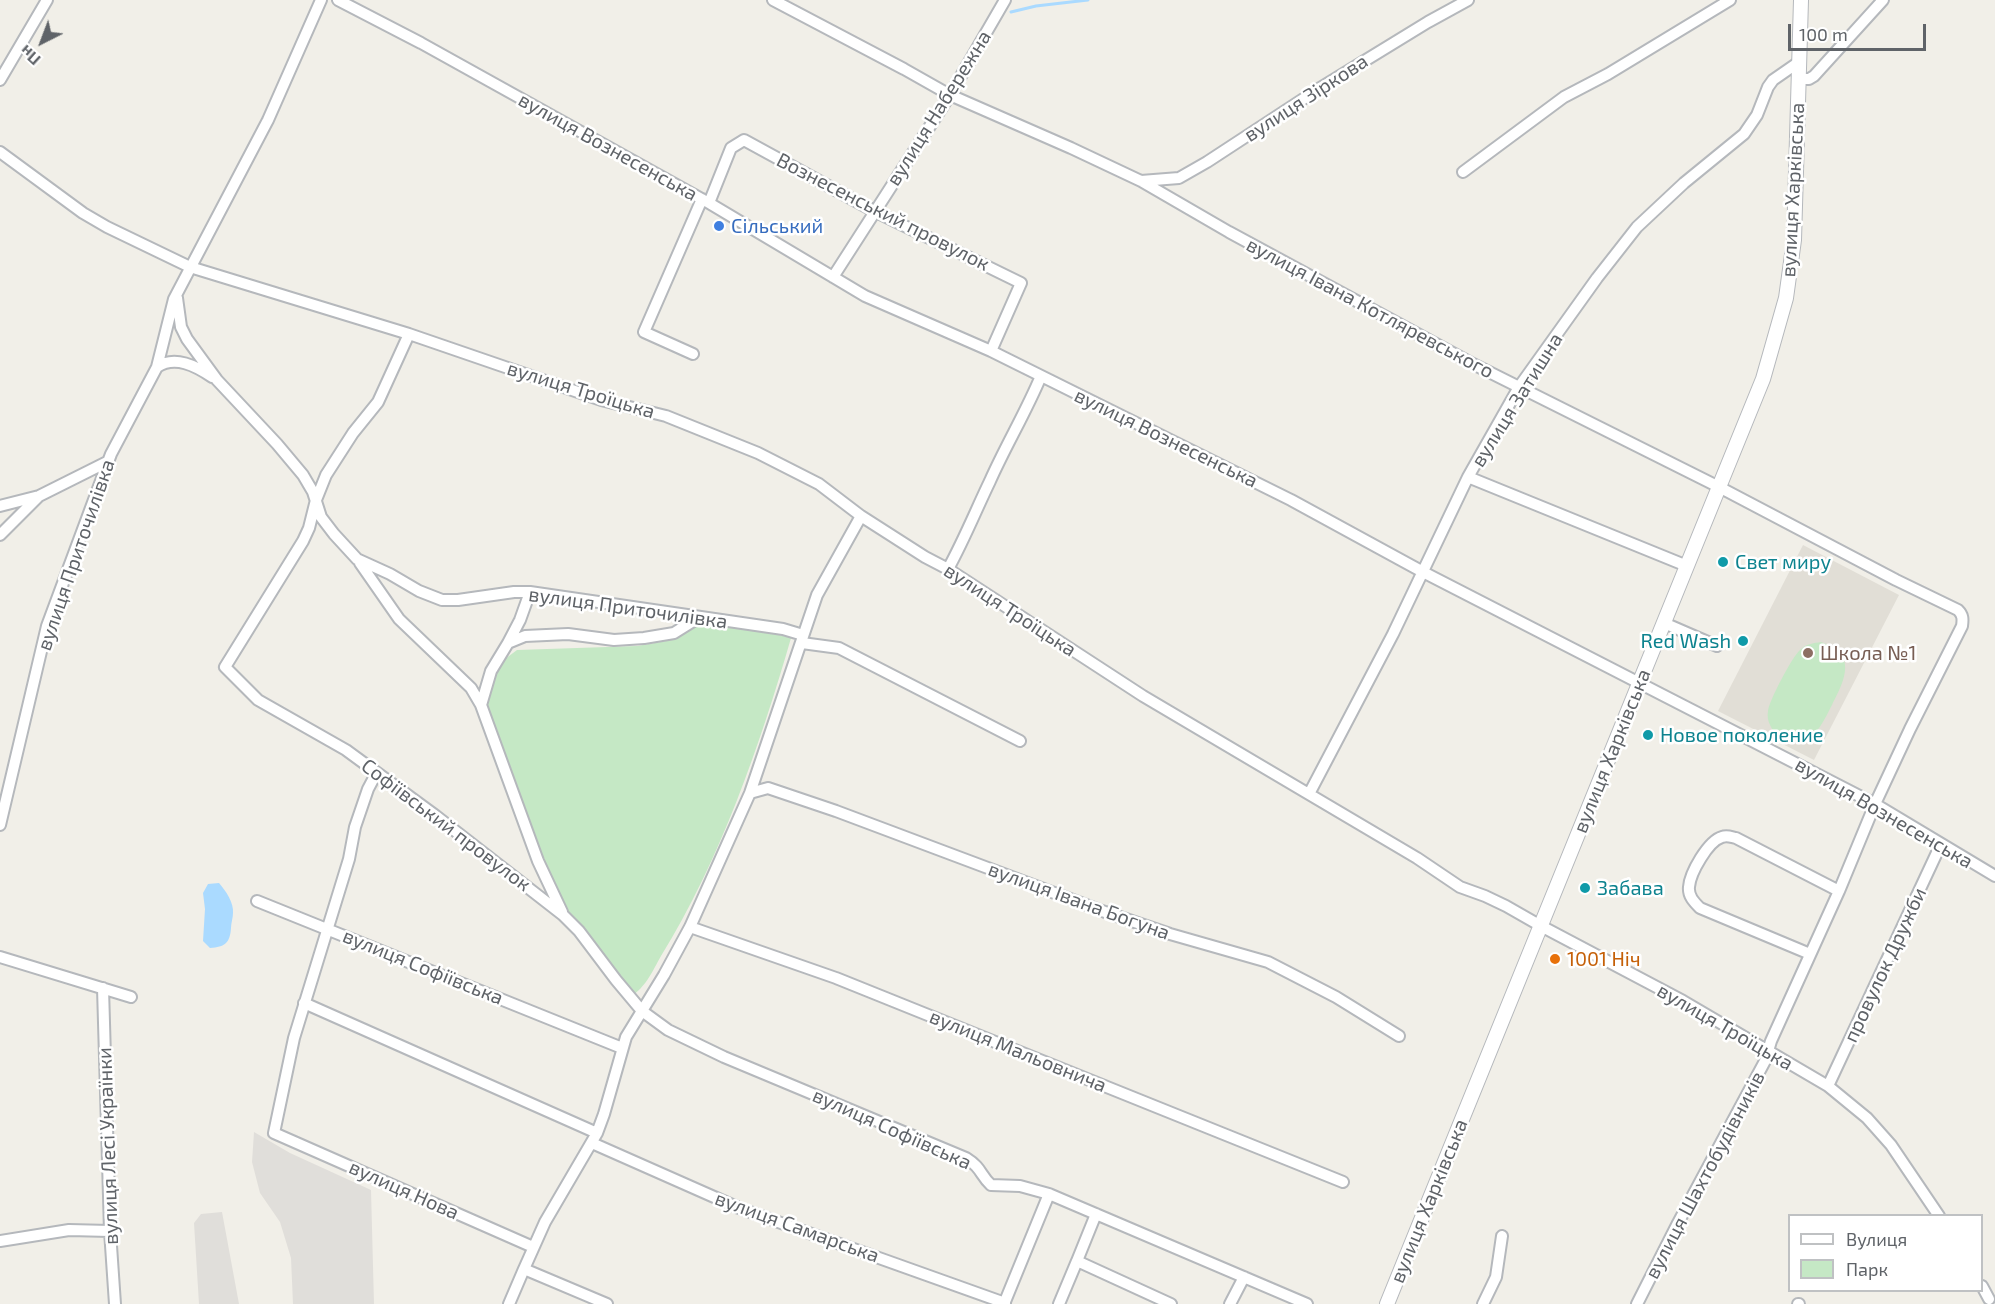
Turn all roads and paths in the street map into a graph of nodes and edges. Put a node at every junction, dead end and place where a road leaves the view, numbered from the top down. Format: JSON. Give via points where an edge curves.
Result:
{"nodes":[{"id":1,"x":47,"y":0,"type":"edge"},
{"id":2,"x":321,"y":0,"type":"edge"},
{"id":3,"x":338,"y":0,"type":"edge"},
{"id":4,"x":773,"y":0,"type":"edge"},
{"id":5,"x":1005,"y":0,"type":"edge"},
{"id":6,"x":1468,"y":0,"type":"edge"},
{"id":7,"x":1730,"y":0,"type":"edge"},
{"id":8,"x":1801,"y":0,"type":"edge"},
{"id":9,"x":1883,"y":0,"type":"edge"},
{"id":10,"x":1799,"y":62,"type":"junction"},
{"id":11,"x":1799,"y":79,"type":"junction"},
{"id":12,"x":0,"y":80,"type":"edge"},
{"id":13,"x":950,"y":95,"type":"junction"},
{"id":14,"x":0,"y":152,"type":"edge"},
{"id":15,"x":1463,"y":172,"type":"dead end"},
{"id":16,"x":1179,"y":178,"type":"junction"},
{"id":17,"x":1141,"y":181,"type":"junction"},
{"id":18,"x":1173,"y":200,"type":"junction"},
{"id":19,"x":706,"y":201,"type":"junction"},
{"id":20,"x":874,"y":211,"type":"junction"},
{"id":21,"x":190,"y":267,"type":"junction"},
{"id":22,"x":833,"y":277,"type":"junction"},
{"id":23,"x":177,"y":294,"type":"junction"},
{"id":24,"x":409,"y":334,"type":"junction"},
{"id":25,"x":991,"y":351,"type":"junction"},
{"id":26,"x":693,"y":354,"type":"dead end"},
{"id":27,"x":157,"y":367,"type":"junction"},
{"id":28,"x":1041,"y":376,"type":"junction"},
{"id":29,"x":217,"y":380,"type":"junction"},
{"id":30,"x":1519,"y":387,"type":"junction"},
{"id":31,"x":109,"y":461,"type":"junction"},
{"id":32,"x":1468,"y":477,"type":"junction"},
{"id":33,"x":1719,"y":487,"type":"junction"},
{"id":34,"x":39,"y":496,"type":"junction"},
{"id":35,"x":316,"y":500,"type":"junction"},
{"id":36,"x":0,"y":506,"type":"edge"},
{"id":37,"x":861,"y":516,"type":"junction"},
{"id":38,"x":0,"y":518,"type":"edge"},
{"id":39,"x":1,"y":534,"type":"edge"},
{"id":40,"x":357,"y":559,"type":"junction"},
{"id":41,"x":1687,"y":566,"type":"junction"},
{"id":42,"x":948,"y":569,"type":"junction"},
{"id":43,"x":1423,"y":572,"type":"junction"},
{"id":44,"x":530,"y":592,"type":"junction"},
{"id":45,"x":698,"y":618,"type":"junction"},
{"id":46,"x":1963,"y":619,"type":"joint"},
{"id":47,"x":1664,"y":623,"type":"junction"},
{"id":48,"x":802,"y":639,"type":"junction"},
{"id":49,"x":508,"y":643,"type":"junction"},
{"id":50,"x":1717,"y":646,"type":"dead end"},
{"id":51,"x":1640,"y":682,"type":"junction"},
{"id":52,"x":481,"y":705,"type":"junction"},
{"id":53,"x":1020,"y":741,"type":"dead end"},
{"id":54,"x":376,"y":774,"type":"junction"},
{"id":55,"x":750,"y":793,"type":"junction"},
{"id":56,"x":1309,"y":794,"type":"junction"},
{"id":57,"x":1875,"y":804,"type":"junction"},
{"id":58,"x":0,"y":825,"type":"edge"},
{"id":59,"x":1941,"y":844,"type":"junction"},
{"id":60,"x":1995,"y":876,"type":"edge"},
{"id":61,"x":1839,"y":891,"type":"junction"},
{"id":62,"x":257,"y":901,"type":"dead end"},
{"id":63,"x":563,"y":915,"type":"junction"},
{"id":64,"x":690,"y":927,"type":"junction"},
{"id":65,"x":1541,"y":927,"type":"junction"},
{"id":66,"x":327,"y":928,"type":"junction"},
{"id":67,"x":1810,"y":954,"type":"junction"},
{"id":68,"x":0,"y":957,"type":"edge"},
{"id":69,"x":103,"y":988,"type":"junction"},
{"id":70,"x":131,"y":997,"type":"dead end"},
{"id":71,"x":304,"y":1003,"type":"junction"},
{"id":72,"x":642,"y":1011,"type":"junction"},
{"id":73,"x":1399,"y":1036,"type":"dead end"},
{"id":74,"x":622,"y":1048,"type":"junction"},
{"id":75,"x":1768,"y":1050,"type":"junction"},
{"id":76,"x":1828,"y":1086,"type":"junction"},
{"id":77,"x":594,"y":1138,"type":"junction"},
{"id":78,"x":1342,"y":1182,"type":"dead end"},
{"id":79,"x":1049,"y":1194,"type":"junction"},
{"id":80,"x":1096,"y":1214,"type":"junction"},
{"id":81,"x":1938,"y":1214,"type":"edge"},
{"id":82,"x":110,"y":1231,"type":"junction"},
{"id":83,"x":1502,"y":1236,"type":"dead end"},
{"id":84,"x":0,"y":1241,"type":"edge"},
{"id":85,"x":533,"y":1247,"type":"junction"},
{"id":86,"x":1077,"y":1261,"type":"junction"},
{"id":87,"x":524,"y":1269,"type":"junction"},
{"id":88,"x":1244,"y":1277,"type":"junction"},
{"id":89,"x":1983,"y":1288,"type":"edge"},
{"id":90,"x":1989,"y":1299,"type":"dead end"},
{"id":91,"x":1293,"y":1301,"type":"edge"},
{"id":92,"x":1004,"y":1303,"type":"edge"},
{"id":93,"x":115,"y":1304,"type":"edge"},
{"id":94,"x":509,"y":1304,"type":"edge"},
{"id":95,"x":607,"y":1304,"type":"edge"},
{"id":96,"x":1059,"y":1304,"type":"edge"},
{"id":97,"x":1171,"y":1304,"type":"edge"},
{"id":98,"x":1230,"y":1304,"type":"edge"},
{"id":99,"x":1307,"y":1304,"type":"edge"},
{"id":100,"x":1387,"y":1304,"type":"edge"},
{"id":101,"x":1483,"y":1304,"type":"edge"},
{"id":102,"x":1637,"y":1304,"type":"edge"}],
"edges":[{"from":1,"to":12,"type":"street"},
{"from":2,"to":21,"type":"street","name":"вулиця Приточилівка","via":[[268,120]]},
{"from":3,"to":19,"type":"street","name":"вулиця Вознесенська"},
{"from":4,"to":13,"type":"street","name":"вулиця Івана Котляревського"},
{"from":5,"to":13,"type":"street","name":"вулиця Набережна"},
{"from":6,"to":16,"type":"street","name":"вулиця Зіркова"},
{"from":7,"to":15,"type":"street","via":[[1564,97]]},
{"from":8,"to":10,"type":"street","name":"вулиця Харківська"},
{"from":9,"to":11,"type":"street","name":"вулиця Харківська","via":[[1814,76]]},
{"from":10,"to":11,"type":"street","name":"вулиця Харківська"},
{"from":10,"to":30,"type":"street","name":"вулиця Затишна","via":[[1773,80],[1744,134],[1637,227]]},
{"from":11,"to":33,"type":"street","name":"вулиця Харківська","via":[[1794,240],[1786,298],[1763,379]]},
{"from":13,"to":17,"type":"street","name":"вулиця Івана Котляревського"},
{"from":13,"to":20,"type":"street","name":"вулиця Набережна"},
{"from":14,"to":21,"type":"street","name":"вулиця Троїцька","via":[[83,213]]},
{"from":16,"to":17,"type":"street","name":"вулиця Зіркова"},
{"from":16,"to":18,"type":"street"},
{"from":17,"to":18,"type":"street","name":"вулиця Івана Котляревського"},
{"from":18,"to":30,"type":"street","name":"вулиця Івана Котляревського"},
{"from":19,"to":20,"type":"street","name":"Вознесенський провулок","via":[[731,148],[744,140]]},
{"from":19,"to":22,"type":"street","name":"вулиця Вознесенська"},
{"from":19,"to":26,"type":"street","name":"Вознесенський провулок","via":[[644,332]]},
{"from":20,"to":22,"type":"street","name":"вулиця Набережна"},
{"from":20,"to":25,"type":"street","name":"Вознесенський провулок","via":[[1022,283]]},
{"from":21,"to":23,"type":"street","name":"вулиця Приточилівка"},
{"from":21,"to":24,"type":"street","name":"вулиця Троїцька"},
{"from":22,"to":25,"type":"street","name":"вулиця Вознесенська","via":[[893,310]]},
{"from":23,"to":27,"type":"street","name":"вулиця Приточилівка"},
{"from":23,"to":29,"type":"street","name":"вулиця Приточилівка","via":[[183,333]]},
{"from":24,"to":35,"type":"street","via":[[378,402],[331,467]]},
{"from":24,"to":37,"type":"street","name":"вулиця Троїцька","via":[[717,436],[788,466]]},
{"from":25,"to":28,"type":"street","name":"вулиця Вознесенська"},
{"from":27,"to":29,"type":"street","via":[[171,362],[189,364]]},
{"from":27,"to":31,"type":"street","name":"вулиця Приточилівка"},
{"from":28,"to":42,"type":"street"},
{"from":28,"to":43,"type":"street","name":"вулиця Вознесенська","via":[[1291,500]]},
{"from":29,"to":35,"type":"street","name":"вулиця Приточилівка","via":[[303,475]]},
{"from":30,"to":32,"type":"street","name":"вулиця Затишна"},
{"from":30,"to":33,"type":"street","name":"вулиця Івана Котляревського"},
{"from":31,"to":34,"type":"street"},
{"from":31,"to":58,"type":"street","name":"вулиця Приточилівка","via":[[47,626]]},
{"from":32,"to":41,"type":"street"},
{"from":32,"to":43,"type":"street","name":"вулиця Затишна"},
{"from":33,"to":41,"type":"street","name":"вулиця Харківська"},
{"from":33,"to":46,"type":"street","name":"вулиця Івана Котляревського","via":[[1958,610]]},
{"from":34,"to":36,"type":"street"},
{"from":34,"to":39,"type":"street"},
{"from":35,"to":40,"type":"street","name":"вулиця Приточилівка","via":[[324,522]]},
{"from":35,"to":54,"type":"street","name":"Софіївський провулок","via":[[303,541],[225,667],[264,705],[346,750]]},
{"from":37,"to":42,"type":"street","name":"вулиця Троїцька"},
{"from":37,"to":48,"type":"street","via":[[817,595]]},
{"from":38,"to":39,"type":"street"},
{"from":40,"to":44,"type":"street","name":"вулиця Приточилівка","via":[[442,600]]},
{"from":40,"to":52,"type":"street","via":[[399,619],[471,688]]},
{"from":41,"to":47,"type":"street","name":"вулиця Харківська"},
{"from":42,"to":56,"type":"street","name":"вулиця Троїцька","via":[[1143,696]]},
{"from":43,"to":51,"type":"street","name":"вулиця Вознесенська"},
{"from":43,"to":56,"type":"street","name":"вулиця Затишна"},
{"from":44,"to":45,"type":"street","name":"вулиця Приточилівка"},
{"from":44,"to":49,"type":"street"},
{"from":45,"to":48,"type":"street","name":"вулиця Приточилівка","via":[[783,629]]},
{"from":45,"to":49,"type":"street","via":[[674,633],[645,638],[614,640],[546,634]]},
{"from":46,"to":57,"type":"street","name":"вулиця Шахтобудівників"},
{"from":47,"to":50,"type":"street"},
{"from":47,"to":51,"type":"street","name":"вулиця Харківська"},
{"from":48,"to":53,"type":"street","name":"вулиця Приточилівка","via":[[839,648]]},
{"from":48,"to":55,"type":"street"},
{"from":49,"to":52,"type":"street","via":[[491,671]]},
{"from":51,"to":57,"type":"street","name":"вулиця Вознесенська"},
{"from":51,"to":65,"type":"street","name":"вулиця Харківська"},
{"from":52,"to":63,"type":"street","via":[[538,861]]},
{"from":54,"to":63,"type":"street","name":"Софіївський провулок"},
{"from":54,"to":66,"type":"street","via":[[355,827]]},
{"from":55,"to":64,"type":"street"},
{"from":55,"to":73,"type":"street","name":"вулиця Івана Богуна","via":[[768,788],[1148,927],[1268,962]]},
{"from":56,"to":65,"type":"street","name":"вулиця Троїцька","via":[[1460,888],[1494,900]]},
{"from":57,"to":59,"type":"street","name":"вулиця Вознесенська"},
{"from":57,"to":61,"type":"street","name":"вулиця Шахтобудівників"},
{"from":59,"to":60,"type":"street","name":"вулиця Вознесенська"},
{"from":59,"to":76,"type":"street","name":"провулок Дружби"},
{"from":61,"to":67,"type":"street","name":"вулиця Шахтобудівників"},
{"from":61,"to":67,"type":"street","via":[[1728,836],[1721,837],[1701,857],[1689,887],[1689,894],[1700,908]]},
{"from":62,"to":66,"type":"street","name":"вулиця Софіївська"},
{"from":63,"to":72,"type":"street","name":"Софіївський провулок"},
{"from":64,"to":72,"type":"street"},
{"from":64,"to":78,"type":"street","name":"вулиця Мальовнича","via":[[836,978]]},
{"from":65,"to":75,"type":"street","name":"вулиця Троїцька"},
{"from":65,"to":100,"type":"street","name":"вулиця Харківська"},
{"from":66,"to":71,"type":"street"},
{"from":66,"to":74,"type":"street","name":"вулиця Софіївська"},
{"from":67,"to":75,"type":"street","name":"вулиця Шахтобудівників"},
{"from":68,"to":69,"type":"street"},
{"from":69,"to":70,"type":"street"},
{"from":69,"to":82,"type":"street","name":"вулиця Лесі Українки"},
{"from":71,"to":77,"type":"street","name":"вулиця Самарська"},
{"from":71,"to":85,"type":"street","name":"вулиця Нова","via":[[274,1133]]},
{"from":72,"to":74,"type":"street"},
{"from":72,"to":79,"type":"street","name":"вулиця Софіївська","via":[[668,1030],[724,1058],[966,1158],[991,1185],[1020,1186]]},
{"from":74,"to":77,"type":"street"},
{"from":75,"to":76,"type":"street","name":"вулиця Троїцька"},
{"from":75,"to":102,"type":"street","name":"вулиця Шахтобудівників"},
{"from":76,"to":81,"type":"street","name":"вулиця Троїцька","via":[[1867,1118],[1891,1145]]},
{"from":77,"to":85,"type":"street"},
{"from":77,"to":92,"type":"street","name":"вулиця Самарська","via":[[739,1208]]},
{"from":79,"to":80,"type":"street","name":"вулиця Софіївська"},
{"from":79,"to":92,"type":"street"},
{"from":80,"to":86,"type":"street"},
{"from":80,"to":88,"type":"street","name":"вулиця Софіївська"},
{"from":82,"to":84,"type":"street","via":[[69,1230]]},
{"from":82,"to":93,"type":"street","name":"вулиця Лесі Українки"},
{"from":83,"to":101,"type":"street","via":[[1496,1277]]},
{"from":85,"to":87,"type":"street"},
{"from":86,"to":96,"type":"street"},
{"from":86,"to":97,"type":"street"},
{"from":87,"to":94,"type":"street"},
{"from":87,"to":95,"type":"street"},
{"from":88,"to":91,"type":"street","name":"вулиця Софіївська"},
{"from":88,"to":98,"type":"street"},
{"from":89,"to":90,"type":"street"},
{"from":91,"to":99,"type":"street","name":"вулиця Софіївська"}]}
